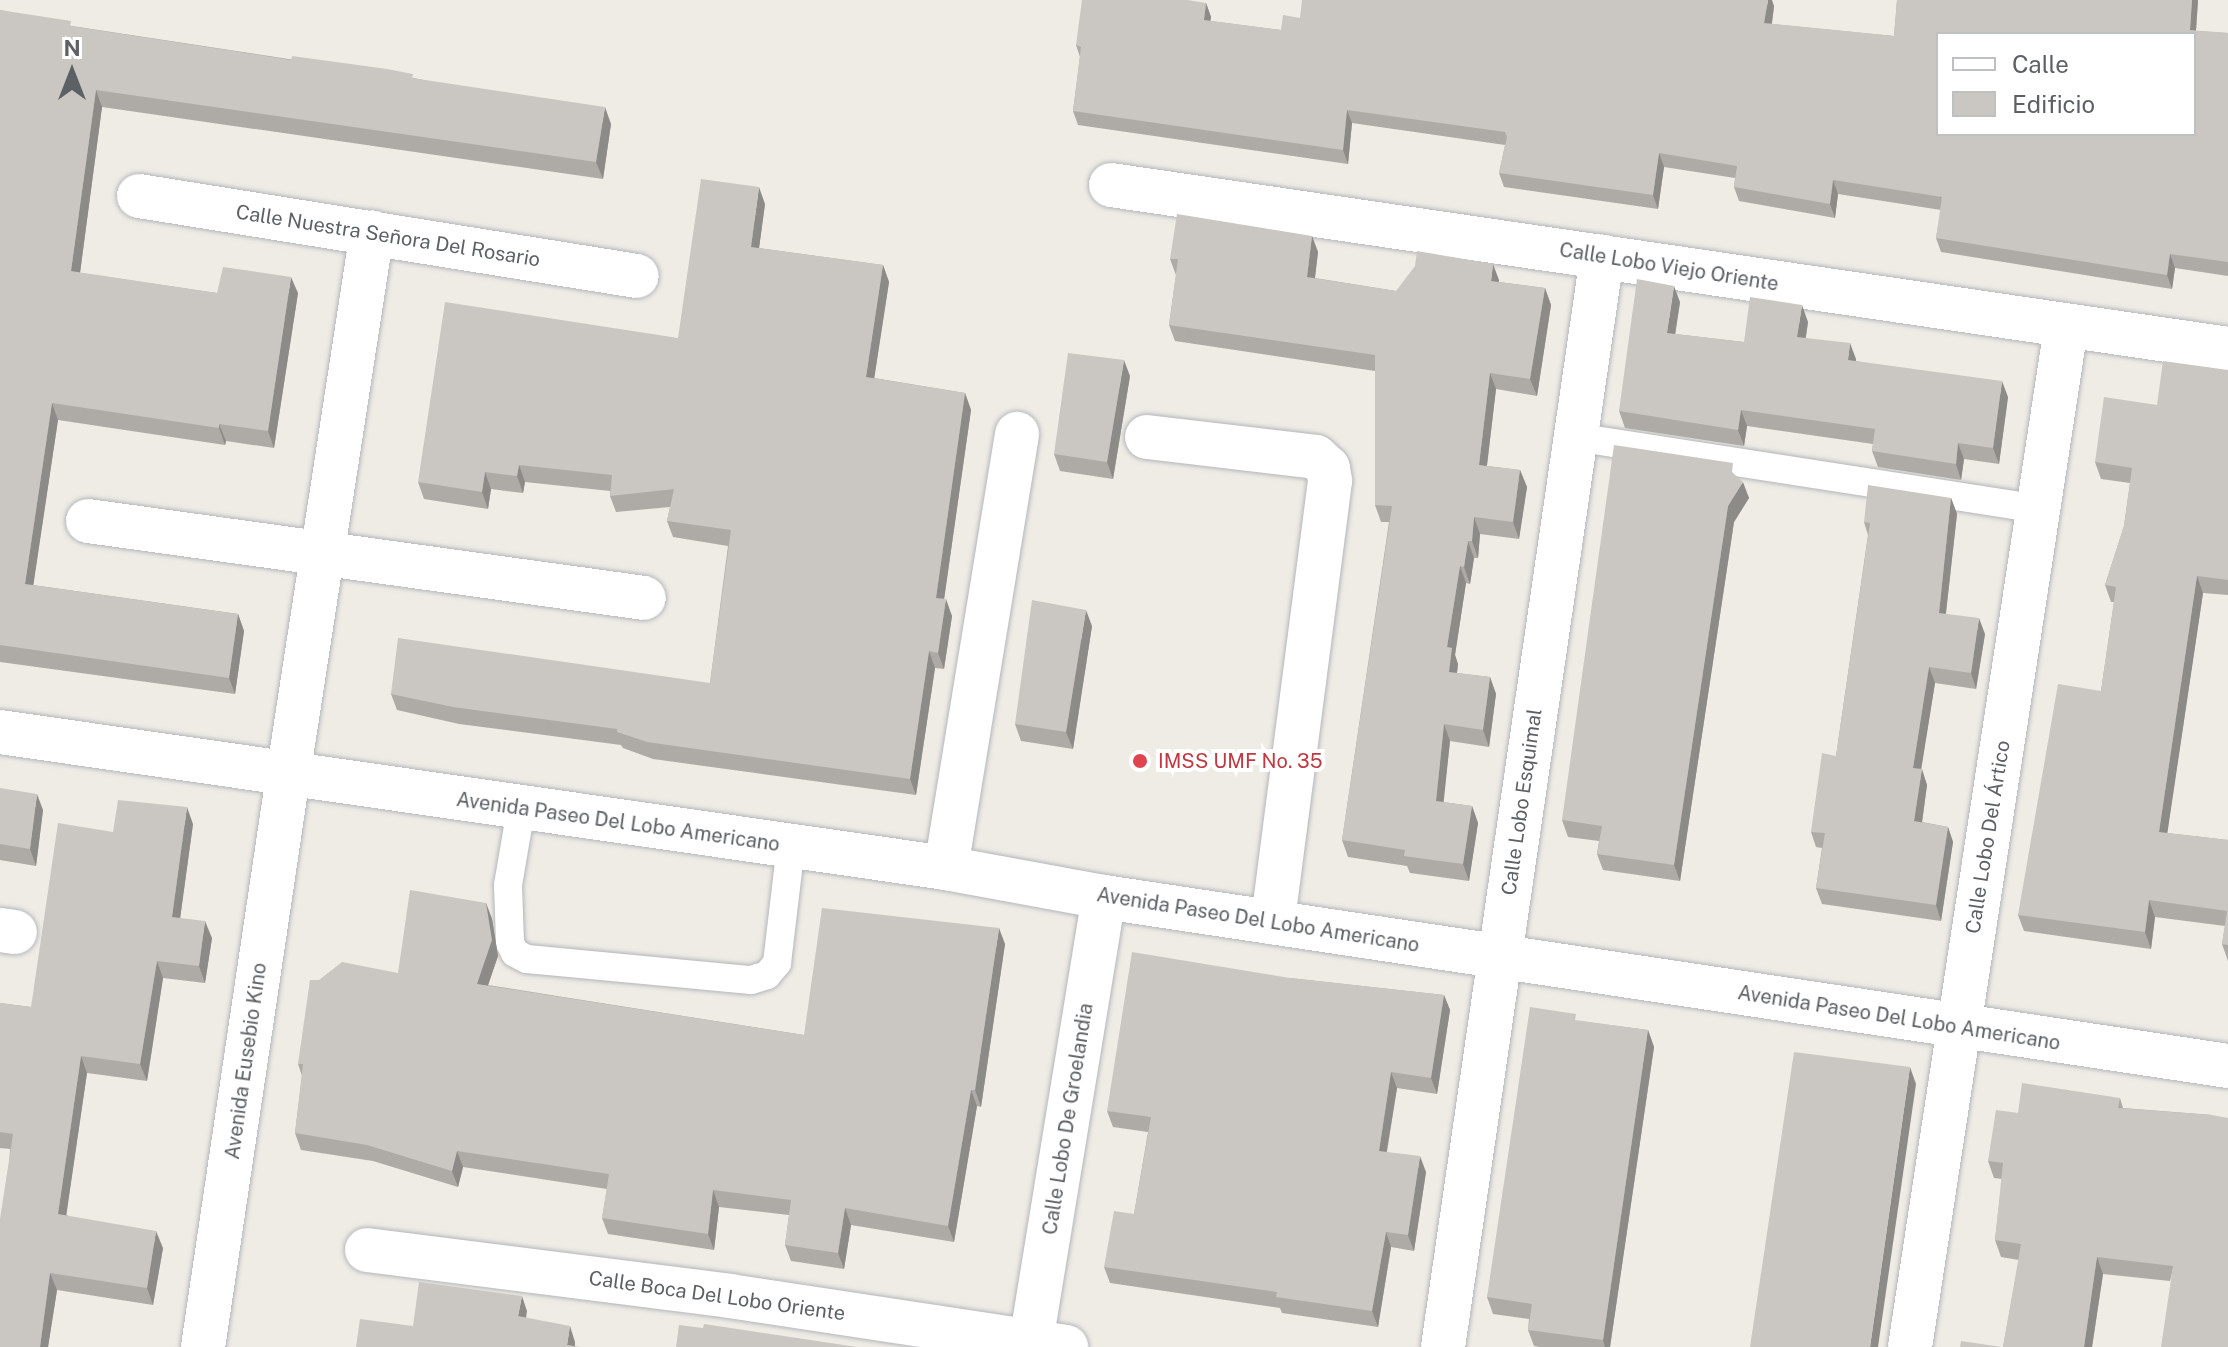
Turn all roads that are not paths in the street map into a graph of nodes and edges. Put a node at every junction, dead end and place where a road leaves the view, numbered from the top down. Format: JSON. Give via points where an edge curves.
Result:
{"nodes":[{"id":1,"x":1111,"y":185,"type":"dead end"},
{"id":2,"x":139,"y":196,"type":"dead end"},
{"id":3,"x":372,"y":232,"type":"junction"},
{"id":4,"x":1602,"y":257,"type":"junction"},
{"id":5,"x":637,"y":276,"type":"dead end"},
{"id":6,"x":2066,"y":327,"type":"junction"},
{"id":7,"x":2228,"y":349,"type":"edge"},
{"id":8,"x":1017,"y":434,"type":"dead end"},
{"id":9,"x":1147,"y":437,"type":"dead end"},
{"id":10,"x":1575,"y":437,"type":"junction"},
{"id":11,"x":2039,"y":509,"type":"junction"},
{"id":12,"x":88,"y":521,"type":"dead end"},
{"id":13,"x":325,"y":554,"type":"junction"},
{"id":14,"x":644,"y":598,"type":"dead end"},
{"id":15,"x":0,"y":732,"type":"edge"},
{"id":16,"x":288,"y":776,"type":"junction"},
{"id":17,"x":521,"y":809,"type":"junction"},
{"id":18,"x":791,"y":846,"type":"junction"},
{"id":19,"x":946,"y":868,"type":"junction"},
{"id":20,"x":1104,"y":897,"type":"junction"},
{"id":21,"x":1273,"y":922,"type":"junction"},
{"id":22,"x":1500,"y":957,"type":"junction"},
{"id":23,"x":1959,"y":1028,"type":"junction"},
{"id":24,"x":2228,"y":1066,"type":"edge"},
{"id":25,"x":367,"y":1250,"type":"dead end"},
{"id":26,"x":1049,"y":1344,"type":"edge"},
{"id":27,"x":203,"y":1347,"type":"edge"},
{"id":28,"x":1443,"y":1347,"type":"edge"},
{"id":29,"x":1910,"y":1347,"type":"edge"}],
"edges":[{"from":1,"to":4,"type":"street","name":"Calle Lobo Viejo Oriente"},
{"from":2,"to":3,"type":"street","name":"Calle Nuestra Señora Del Rosario"},
{"from":3,"to":5,"type":"street","name":"Calle Nuestra Señora Del Rosario"},
{"from":3,"to":13,"type":"street","name":"Avenida Eusebio Kino"},
{"from":4,"to":6,"type":"street","name":"Calle Lobo Viejo Oriente"},
{"from":4,"to":10,"type":"street","name":"Calle Lobo Esquimal"},
{"from":6,"to":7,"type":"street","name":"Calle Lobo Viejo Oriente"},
{"from":6,"to":11,"type":"street","name":"Calle Lobo Del Ártico"},
{"from":8,"to":19,"type":"street"},
{"from":9,"to":21,"type":"street","via":[[1316,457],[1328,468]]},
{"from":10,"to":11,"type":"lane"},
{"from":10,"to":22,"type":"street","name":"Calle Lobo Esquimal"},
{"from":11,"to":23,"type":"street","name":"Calle Lobo Del Ártico"},
{"from":12,"to":13,"type":"street"},
{"from":13,"to":14,"type":"street"},
{"from":13,"to":16,"type":"street","name":"Avenida Eusebio Kino"},
{"from":15,"to":16,"type":"street","name":"Avenida Paseo Del Lobo Americano"},
{"from":16,"to":17,"type":"street","name":"Avenida Paseo Del Lobo Americano"},
{"from":16,"to":27,"type":"street","name":"Avenida Eusebio Kino"},
{"from":17,"to":18,"type":"street","name":"Avenida Paseo Del Lobo Americano"},
{"from":17,"to":18,"type":"lane","via":[[508,885],[510,943],[527,959],[751,980],[767,975],[777,963]]},
{"from":18,"to":19,"type":"street","name":"Avenida Paseo Del Lobo Americano"},
{"from":19,"to":20,"type":"street","name":"Avenida Paseo Del Lobo Americano"},
{"from":20,"to":21,"type":"street","name":"Avenida Paseo Del Lobo Americano"},
{"from":20,"to":26,"type":"street","name":"Calle Lobo De Groelandia"},
{"from":21,"to":22,"type":"street","name":"Avenida Paseo Del Lobo Americano"},
{"from":22,"to":23,"type":"street","name":"Avenida Paseo Del Lobo Americano"},
{"from":22,"to":28,"type":"street","name":"Calle Lobo Esquimal"},
{"from":23,"to":24,"type":"street","name":"Avenida Paseo Del Lobo Americano"},
{"from":23,"to":29,"type":"street","name":"Calle Lobo Del Ártico"},
{"from":25,"to":26,"type":"street","name":"Calle Boca Del Lobo Oriente"}]}
